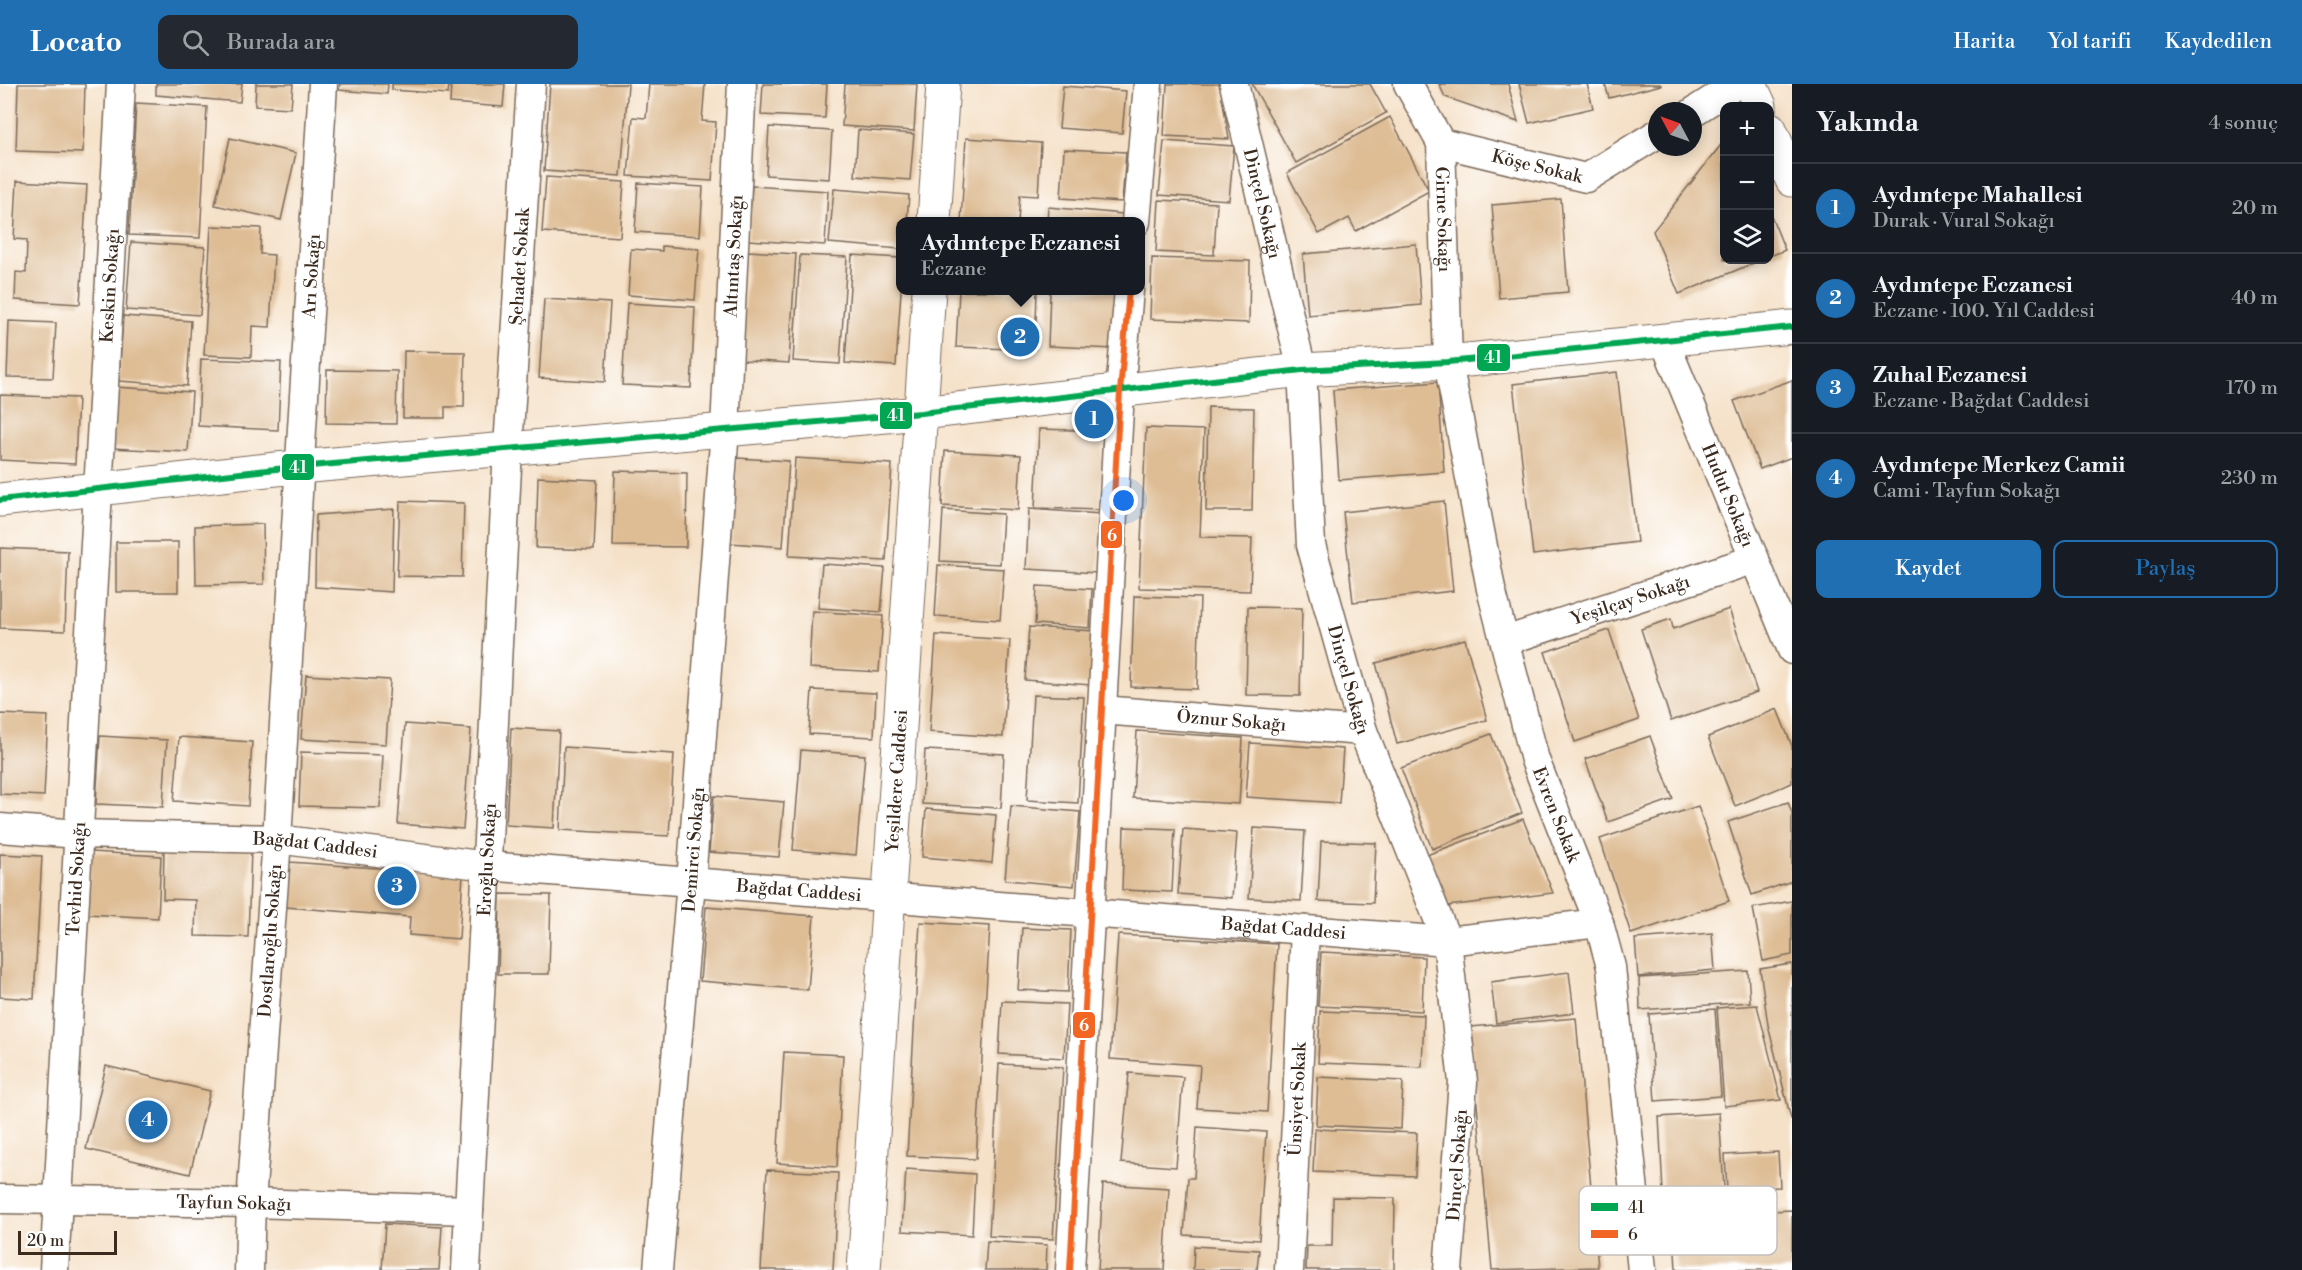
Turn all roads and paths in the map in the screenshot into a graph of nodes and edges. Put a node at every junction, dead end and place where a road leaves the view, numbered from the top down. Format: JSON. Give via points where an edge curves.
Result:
{"nodes":[{"id":1,"x":121,"y":84,"type":"edge"},
{"id":2,"x":323,"y":84,"type":"edge"},
{"id":3,"x":531,"y":84,"type":"edge"},
{"id":4,"x":742,"y":84,"type":"edge"},
{"id":5,"x":943,"y":84,"type":"edge"},
{"id":6,"x":1148,"y":84,"type":"edge"},
{"id":7,"x":1234,"y":84,"type":"edge"},
{"id":8,"x":1408,"y":84,"type":"edge"},
{"id":9,"x":1737,"y":84,"type":"edge"},
{"id":10,"x":1750,"y":84,"type":"edge"},
{"id":11,"x":1758,"y":102,"type":"edge"},
{"id":12,"x":1702,"y":106,"type":"edge"},
{"id":13,"x":1774,"y":138,"type":"edge"},
{"id":14,"x":1648,"y":140,"type":"edge"},
{"id":15,"x":1441,"y":143,"type":"junction"},
{"id":16,"x":1792,"y":180,"type":"edge"},
{"id":17,"x":934,"y":217,"type":"edge"},
{"id":18,"x":1136,"y":217,"type":"edge"},
{"id":19,"x":929,"y":295,"type":"edge"},
{"id":20,"x":1129,"y":295,"type":"edge"},
{"id":21,"x":1792,"y":327,"type":"edge"},
{"id":22,"x":1664,"y":340,"type":"junction"},
{"id":23,"x":1448,"y":362,"type":"junction"},
{"id":24,"x":1302,"y":370,"type":"junction"},
{"id":25,"x":1120,"y":392,"type":"junction"},
{"id":26,"x":921,"y":413,"type":"junction"},
{"id":27,"x":725,"y":429,"type":"junction"},
{"id":28,"x":508,"y":448,"type":"junction"},
{"id":29,"x":299,"y":467,"type":"junction"},
{"id":30,"x":99,"y":490,"type":"junction"},
{"id":31,"x":0,"y":500,"type":"edge"},
{"id":32,"x":1755,"y":559,"type":"junction"},
{"id":33,"x":1505,"y":641,"type":"junction"},
{"id":34,"x":1792,"y":650,"type":"edge"},
{"id":35,"x":1102,"y":710,"type":"junction"},
{"id":36,"x":1362,"y":731,"type":"junction"},
{"id":37,"x":0,"y":828,"type":"edge"},
{"id":38,"x":79,"y":834,"type":"junction"},
{"id":39,"x":277,"y":839,"type":"junction"},
{"id":40,"x":487,"y":866,"type":"junction"},
{"id":41,"x":691,"y":882,"type":"junction"},
{"id":42,"x":888,"y":897,"type":"junction"},
{"id":43,"x":1091,"y":913,"type":"junction"},
{"id":44,"x":1599,"y":923,"type":"junction"},
{"id":45,"x":1305,"y":930,"type":"junction"},
{"id":46,"x":1447,"y":941,"type":"junction"},
{"id":47,"x":1633,"y":1186,"type":"edge"},
{"id":48,"x":0,"y":1199,"type":"edge"},
{"id":49,"x":58,"y":1202,"type":"junction"},
{"id":50,"x":251,"y":1203,"type":"junction"},
{"id":51,"x":469,"y":1210,"type":"junction"},
{"id":52,"x":1640,"y":1255,"type":"edge"},
{"id":53,"x":54,"y":1270,"type":"edge"},
{"id":54,"x":249,"y":1270,"type":"edge"},
{"id":55,"x":466,"y":1270,"type":"edge"},
{"id":56,"x":658,"y":1270,"type":"edge"},
{"id":57,"x":864,"y":1270,"type":"edge"},
{"id":58,"x":1070,"y":1270,"type":"edge"},
{"id":59,"x":1289,"y":1270,"type":"edge"},
{"id":60,"x":1448,"y":1270,"type":"edge"},
{"id":61,"x":1642,"y":1270,"type":"edge"}],
"edges":[{"from":1,"to":30,"type":"street","name":"Keskin Sokağı"},
{"from":2,"to":29,"type":"street","name":"Arı Sokağı"},
{"from":3,"to":28,"type":"street","name":"Şehadet Sokak"},
{"from":4,"to":27,"type":"street","name":"Altıntaş Sokağı"},
{"from":5,"to":17,"type":"street"},
{"from":6,"to":18,"type":"street"},
{"from":7,"to":24,"type":"street","name":"Dinçel Sokağı"},
{"from":8,"to":15,"type":"street","name":"Girne Sokağı"},
{"from":9,"to":12,"type":"street"},
{"from":10,"to":11,"type":"street"},
{"from":13,"to":16,"type":"street"},
{"from":14,"to":15,"type":"street","name":"Köşe Sokak","via":[[1586,178]]},
{"from":15,"to":23,"type":"street","name":"Girne Sokağı"},
{"from":19,"to":26,"type":"street","name":"Yeşildere Caddesi"},
{"from":20,"to":25,"type":"street"},
{"from":21,"to":22,"type":"street"},
{"from":22,"to":23,"type":"street"},
{"from":22,"to":32,"type":"street","name":"Hudut Sokağı"},
{"from":23,"to":24,"type":"street"},
{"from":23,"to":33,"type":"street","name":"Evren Sokak","via":[[1491,589]]},
{"from":24,"to":25,"type":"street"},
{"from":24,"to":36,"type":"street","name":"Dinçel Sokağı","via":[[1311,545]]},
{"from":25,"to":26,"type":"street"},
{"from":25,"to":35,"type":"street"},
{"from":26,"to":27,"type":"street"},
{"from":26,"to":42,"type":"street","name":"Yeşildere Caddesi"},
{"from":27,"to":28,"type":"street"},
{"from":27,"to":41,"type":"street","name":"Demirci Sokağı"},
{"from":28,"to":29,"type":"street"},
{"from":28,"to":40,"type":"street","name":"Eroğlu Sokağı"},
{"from":29,"to":30,"type":"street"},
{"from":29,"to":39,"type":"street","name":"Dostlaroğlu Sokağı"},
{"from":30,"to":31,"type":"street"},
{"from":30,"to":38,"type":"street","name":"Tevhid Sokağı"},
{"from":32,"to":33,"type":"street","name":"Yeşilçay Sokağı"},
{"from":32,"to":34,"type":"street","name":"Hudut Sokağı"},
{"from":33,"to":44,"type":"street","name":"Evren Sokak","via":[[1535,760]]},
{"from":35,"to":36,"type":"street","name":"Öznur Sokağı"},
{"from":35,"to":43,"type":"street"},
{"from":36,"to":46,"type":"street","name":"Dinçel Sokağı"},
{"from":37,"to":38,"type":"street","name":"Bağdat Caddesi"},
{"from":38,"to":39,"type":"street","name":"Bağdat Caddesi"},
{"from":38,"to":49,"type":"street","name":"Tevhid Sokağı"},
{"from":39,"to":40,"type":"street","name":"Bağdat Caddesi"},
{"from":39,"to":50,"type":"street","name":"Dostlaroğlu Sokağı"},
{"from":40,"to":41,"type":"street","name":"Bağdat Caddesi"},
{"from":40,"to":51,"type":"street","name":"Eroğlu Sokağı"},
{"from":41,"to":42,"type":"street","name":"Bağdat Caddesi"},
{"from":41,"to":56,"type":"street","name":"Demirci Sokağı"},
{"from":42,"to":43,"type":"street","name":"Bağdat Caddesi"},
{"from":42,"to":57,"type":"street","name":"Yeşildere Caddesi"},
{"from":43,"to":45,"type":"street","name":"Bağdat Caddesi"},
{"from":43,"to":58,"type":"street"},
{"from":44,"to":46,"type":"street","name":"Bağdat Caddesi"},
{"from":44,"to":47,"type":"street","name":"Evren Sokak","via":[[1611,967]]},
{"from":45,"to":46,"type":"street","name":"Bağdat Caddesi"},
{"from":45,"to":59,"type":"street","name":"Ünsiyet Sokak"},
{"from":46,"to":60,"type":"street","name":"Dinçel Sokağı","via":[[1463,1082]]},
{"from":48,"to":49,"type":"street","name":"Tayfun Sokağı"},
{"from":49,"to":50,"type":"street","name":"Tayfun Sokağı"},
{"from":49,"to":53,"type":"street","name":"Tevhid Sokağı"},
{"from":50,"to":51,"type":"street","name":"Tayfun Sokağı"},
{"from":50,"to":54,"type":"street","name":"Dostlaroğlu Sokağı"},
{"from":51,"to":55,"type":"street","name":"Eroğlu Sokağı"},
{"from":52,"to":61,"type":"street","name":"Evren Sokak"}]}
